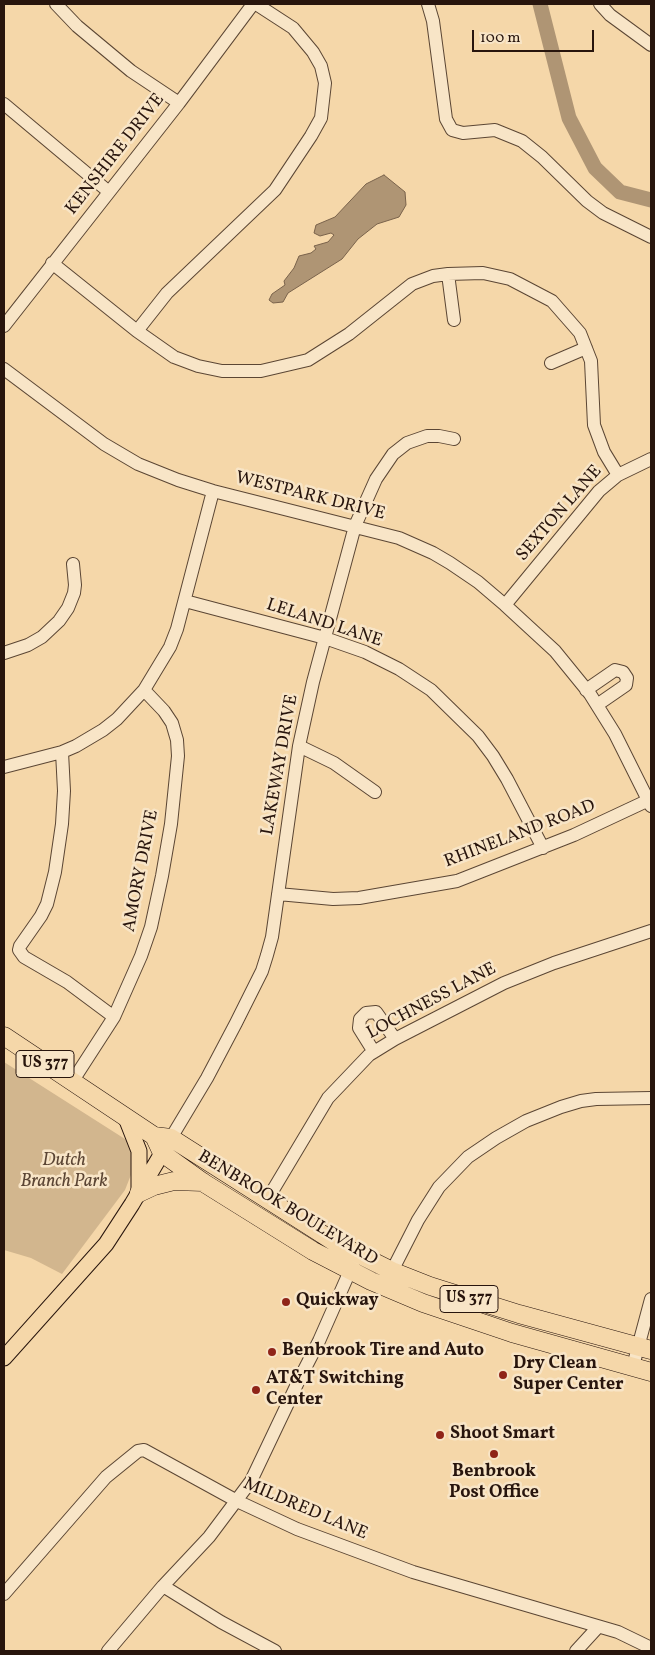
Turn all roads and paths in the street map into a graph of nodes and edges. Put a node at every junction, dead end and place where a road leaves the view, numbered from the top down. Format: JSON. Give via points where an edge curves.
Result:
{"nodes":[{"id":1,"x":56,"y":4,"type":"edge"},
{"id":2,"x":254,"y":4,"type":"edge"},
{"id":3,"x":428,"y":4,"type":"edge"},
{"id":4,"x":600,"y":4,"type":"edge"},
{"id":5,"x":651,"y":45,"type":"edge"},
{"id":6,"x":179,"y":103,"type":"junction"},
{"id":7,"x":4,"y":104,"type":"edge"},
{"id":8,"x":109,"y":192,"type":"junction"},
{"id":9,"x":651,"y":237,"type":"edge"},
{"id":10,"x":52,"y":264,"type":"junction"},
{"id":11,"x":448,"y":274,"type":"junction"},
{"id":12,"x":454,"y":320,"type":"dead end"},
{"id":13,"x":4,"y":326,"type":"edge"},
{"id":14,"x":137,"y":331,"type":"junction"},
{"id":15,"x":586,"y":348,"type":"junction"},
{"id":16,"x":551,"y":363,"type":"dead end"},
{"id":17,"x":4,"y":369,"type":"edge"},
{"id":18,"x":454,"y":439,"type":"dead end"},
{"id":19,"x":651,"y":459,"type":"edge"},
{"id":20,"x":618,"y":475,"type":"junction"},
{"id":21,"x":214,"y":490,"type":"junction"},
{"id":22,"x":355,"y":526,"type":"junction"},
{"id":23,"x":73,"y":564,"type":"dead end"},
{"id":24,"x":185,"y":601,"type":"junction"},
{"id":25,"x":505,"y":605,"type":"junction"},
{"id":26,"x":325,"y":638,"type":"junction"},
{"id":27,"x":4,"y":653,"type":"edge"},
{"id":28,"x":144,"y":690,"type":"junction"},
{"id":29,"x":586,"y":690,"type":"junction"},
{"id":30,"x":597,"y":705,"type":"junction"},
{"id":31,"x":299,"y":746,"type":"junction"},
{"id":32,"x":62,"y":752,"type":"junction"},
{"id":33,"x":4,"y":767,"type":"edge"},
{"id":34,"x":375,"y":792,"type":"dead end"},
{"id":35,"x":650,"y":802,"type":"edge"},
{"id":36,"x":543,"y":848,"type":"junction"},
{"id":37,"x":278,"y":894,"type":"junction"},
{"id":38,"x":651,"y":931,"type":"edge"},
{"id":39,"x":114,"y":1017,"type":"junction"},
{"id":40,"x":4,"y":1036,"type":"edge"},
{"id":41,"x":395,"y":1039,"type":"junction"},
{"id":42,"x":374,"y":1052,"type":"junction"},
{"id":43,"x":72,"y":1082,"type":"junction"},
{"id":44,"x":651,"y":1098,"type":"edge"},
{"id":45,"x":126,"y":1118,"type":"junction"},
{"id":46,"x":162,"y":1142,"type":"junction"},
{"id":47,"x":204,"y":1182,"type":"junction"},
{"id":48,"x":139,"y":1193,"type":"junction"},
{"id":49,"x":267,"y":1200,"type":"junction"},
{"id":50,"x":357,"y":1254,"type":"junction"},
{"id":51,"x":350,"y":1270,"type":"junction"},
{"id":52,"x":392,"y":1272,"type":"junction"},
{"id":53,"x":651,"y":1299,"type":"edge"},
{"id":54,"x":644,"y":1349,"type":"edge"},
{"id":55,"x":4,"y":1358,"type":"edge"},
{"id":56,"x":633,"y":1366,"type":"junction"},
{"id":57,"x":651,"y":1372,"type":"edge"},
{"id":58,"x":237,"y":1501,"type":"junction"},
{"id":59,"x":164,"y":1586,"type":"junction"},
{"id":60,"x":4,"y":1594,"type":"edge"},
{"id":61,"x":598,"y":1627,"type":"junction"},
{"id":62,"x":651,"y":1648,"type":"edge"},
{"id":63,"x":108,"y":1651,"type":"edge"},
{"id":64,"x":275,"y":1651,"type":"edge"},
{"id":65,"x":576,"y":1651,"type":"edge"}],
"edges":[{"from":1,"to":6,"type":"street","via":[[131,71]]},
{"from":2,"to":6,"type":"street","name":"KENSHIRE DRIVE"},
{"from":2,"to":14,"type":"street","via":[[293,28],[313,52],[325,83],[321,118],[275,190],[167,293]]},
{"from":3,"to":9,"type":"street","via":[[446,118],[452,130],[463,133],[495,130],[522,141],[603,213]]},
{"from":4,"to":5,"type":"street"},
{"from":6,"to":8,"type":"street","name":"KENSHIRE DRIVE"},
{"from":7,"to":8,"type":"street"},
{"from":8,"to":10,"type":"street","name":"KENSHIRE DRIVE"},
{"from":10,"to":13,"type":"street","name":"KENSHIRE DRIVE"},
{"from":10,"to":14,"type":"street"},
{"from":11,"to":12,"type":"street"},
{"from":11,"to":14,"type":"street","via":[[412,284],[349,334],[308,360],[261,371],[222,371],[198,366],[174,357]]},
{"from":11,"to":15,"type":"street","via":[[483,273],[510,279],[544,297],[580,333]]},
{"from":15,"to":16,"type":"street"},
{"from":15,"to":20,"type":"street","via":[[591,360],[594,425],[604,452]]},
{"from":17,"to":21,"type":"street","name":"WESTPARK DRIVE","via":[[104,444],[138,464]]},
{"from":18,"to":22,"type":"street","name":"LAKEWAY DRIVE","via":[[427,436],[407,443],[393,454],[376,479]]},
{"from":19,"to":20,"type":"street","name":"SEXTON LANE"},
{"from":20,"to":25,"type":"street","name":"SEXTON LANE","via":[[599,491]]},
{"from":21,"to":22,"type":"street","name":"WESTPARK DRIVE"},
{"from":21,"to":24,"type":"street"},
{"from":22,"to":25,"type":"street","name":"WESTPARK DRIVE","via":[[399,538],[433,553],[478,582]]},
{"from":22,"to":26,"type":"street","name":"LAKEWAY DRIVE"},
{"from":23,"to":27,"type":"street","via":[[74,593],[59,621],[42,637]]},
{"from":24,"to":26,"type":"street","name":"LELAND LANE"},
{"from":24,"to":28,"type":"street","via":[[170,647]]},
{"from":25,"to":29,"type":"street","name":"WESTPARK DRIVE","via":[[555,651]]},
{"from":26,"to":31,"type":"street","name":"LAKEWAY DRIVE"},
{"from":26,"to":36,"type":"street","name":"LELAND LANE","via":[[365,652],[399,669],[431,690],[464,721],[508,779]]},
{"from":28,"to":32,"type":"street","via":[[103,730]]},
{"from":28,"to":39,"type":"street","name":"AMORY DRIVE","via":[[172,723],[178,756],[168,841],[151,927]]},
{"from":29,"to":30,"type":"street","name":"WESTPARK DRIVE"},
{"from":29,"to":30,"type":"street","via":[[615,670],[622,672],[626,685]]},
{"from":30,"to":35,"type":"street","name":"WESTPARK DRIVE"},
{"from":31,"to":34,"type":"street","via":[[334,763]]},
{"from":31,"to":37,"type":"street","name":"LAKEWAY DRIVE"},
{"from":32,"to":33,"type":"street"},
{"from":32,"to":39,"type":"street","via":[[64,791],[55,872],[47,904],[19,950],[24,957]]},
{"from":35,"to":36,"type":"street","name":"RHINELAND ROAD"},
{"from":36,"to":37,"type":"street","name":"RHINELAND ROAD","via":[[436,886],[359,898]]},
{"from":37,"to":46,"type":"street","name":"LAKEWAY DRIVE","via":[[272,937],[262,971],[207,1078]]},
{"from":38,"to":41,"type":"street","name":"LOCHNESS LANE","via":[[504,983]]},
{"from":39,"to":43,"type":"street","name":"AMORY DRIVE"},
{"from":40,"to":43,"type":"highway","name":"BENBROOK BOULEVARD","number":"US 377"},
{"from":41,"to":42,"type":"street","name":"LOCHNESS LANE"},
{"from":41,"to":42,"type":"street","via":[[376,1012],[366,1014],[360,1019],[359,1028]]},
{"from":42,"to":49,"type":"street","name":"LOCHNESS LANE","via":[[328,1098]]},
{"from":43,"to":45,"type":"highway","name":"BENBROOK BOULEVARD","number":"US 377"},
{"from":44,"to":52,"type":"street","via":[[596,1098],[561,1106],[496,1138],[468,1157],[439,1187]]},
{"from":45,"to":46,"type":"highway","name":"BENBROOK BOULEVARD","number":"US 377"},
{"from":45,"to":48,"type":"main road","via":[[139,1151]]},
{"from":46,"to":47,"type":"highway","name":"BENBROOK BOULEVARD","number":"US 377"},
{"from":46,"to":48,"type":"main road"},
{"from":46,"to":49,"type":"highway","name":"BENBROOK BOULEVARD","number":"US 377"},
{"from":47,"to":48,"type":"highway","via":[[174,1180]]},
{"from":47,"to":51,"type":"highway","name":"BENBROOK BOULEVARD","number":"US 377","via":[[313,1251]]},
{"from":48,"to":55,"type":"main road","via":[[106,1244]]},
{"from":49,"to":50,"type":"highway","name":"BENBROOK BOULEVARD","number":"US 377"},
{"from":50,"to":51,"type":"street"},
{"from":50,"to":52,"type":"highway","name":"BENBROOK BOULEVARD","number":"US 377"},
{"from":51,"to":56,"type":"highway","name":"BENBROOK BOULEVARD","number":"US 377","via":[[383,1287],[445,1311]]},
{"from":51,"to":58,"type":"street","via":[[252,1481]]},
{"from":52,"to":54,"type":"highway","name":"BENBROOK BOULEVARD","number":"US 377","via":[[519,1314]]},
{"from":53,"to":54,"type":"street"},
{"from":54,"to":56,"type":"street"},
{"from":56,"to":57,"type":"highway","name":"BENBROOK BOULEVARD","number":"US 377"},
{"from":58,"to":59,"type":"street"},
{"from":58,"to":60,"type":"street","name":"MILDRED LANE","via":[[146,1451],[138,1451],[106,1477]]},
{"from":58,"to":61,"type":"street","name":"MILDRED LANE","via":[[297,1529],[413,1572]]},
{"from":59,"to":63,"type":"street"},
{"from":59,"to":64,"type":"street"},
{"from":61,"to":62,"type":"street","name":"MILDRED LANE"},
{"from":61,"to":65,"type":"street"}]}
